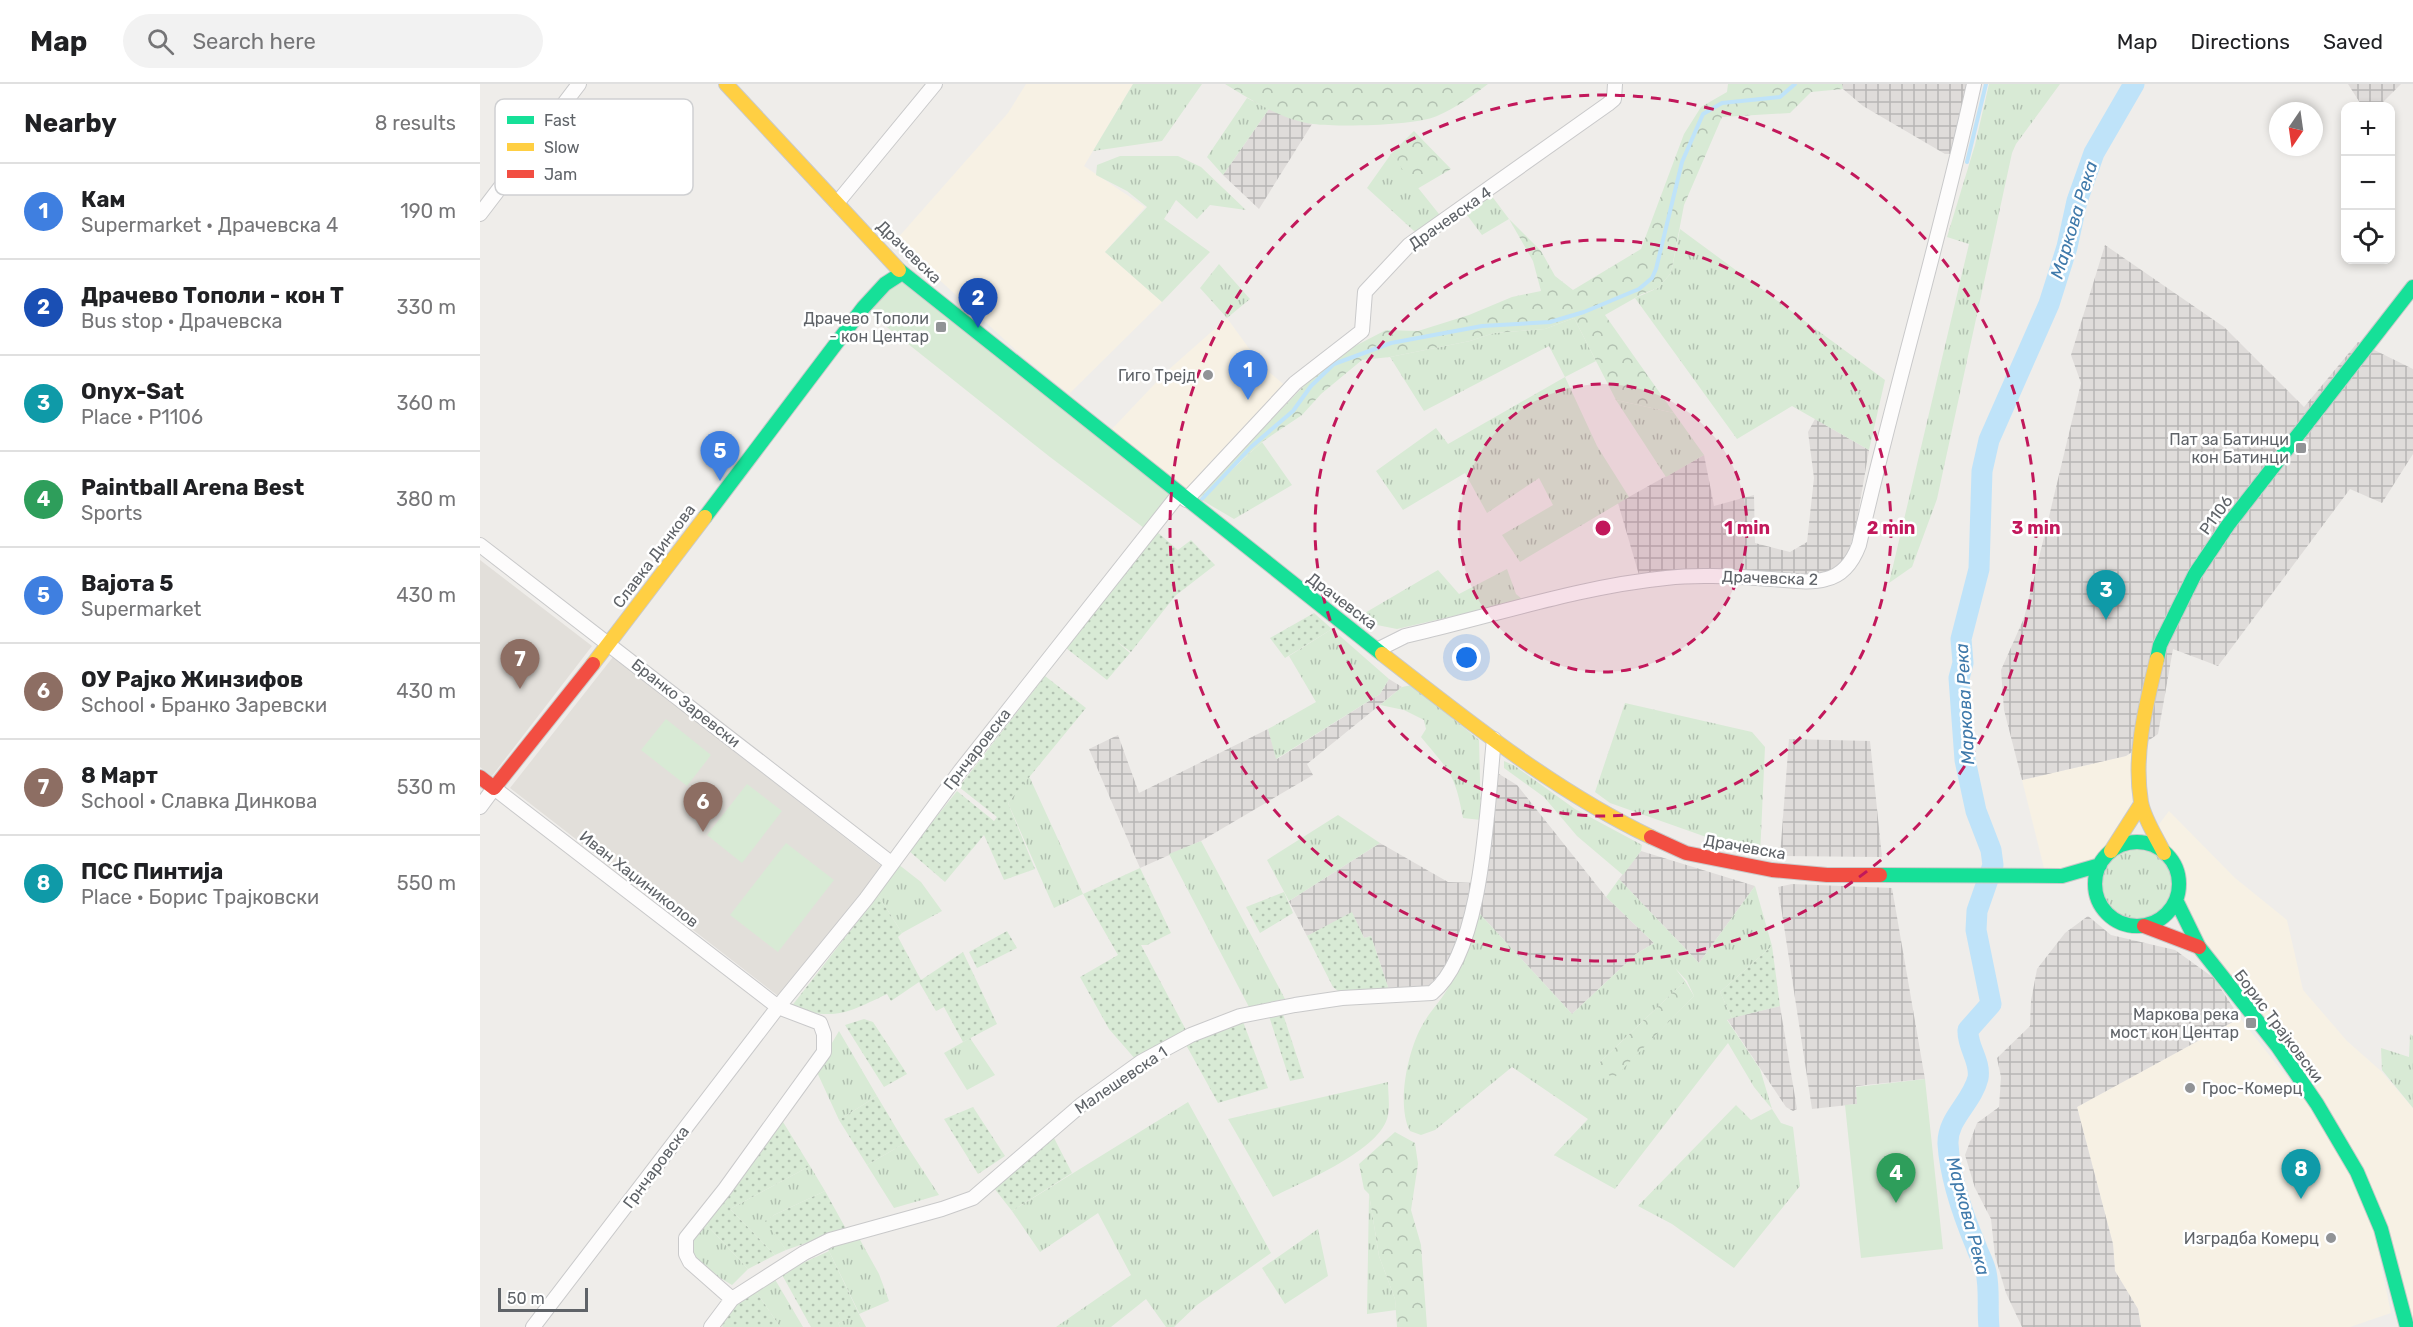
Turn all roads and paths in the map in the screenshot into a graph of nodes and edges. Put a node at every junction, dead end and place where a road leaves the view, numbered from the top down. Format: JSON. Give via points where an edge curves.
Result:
{"nodes":[{"id":1,"x":579,"y":84,"type":"edge"},
{"id":2,"x":726,"y":84,"type":"edge"},
{"id":3,"x":935,"y":84,"type":"edge"},
{"id":4,"x":1615,"y":84,"type":"edge"},
{"id":5,"x":1974,"y":84,"type":"edge"},
{"id":6,"x":568,"y":99,"type":"edge"},
{"id":7,"x":495,"y":194,"type":"edge"},
{"id":8,"x":837,"y":203,"type":"junction"},
{"id":9,"x":480,"y":214,"type":"edge"},
{"id":10,"x":902,"y":273,"type":"junction"},
{"id":11,"x":885,"y":284,"type":"junction"},
{"id":12,"x":2413,"y":287,"type":"edge"},
{"id":13,"x":971,"y":329,"type":"junction"},
{"id":14,"x":1182,"y":497,"type":"junction"},
{"id":15,"x":480,"y":545,"type":"edge"},
{"id":16,"x":609,"y":644,"type":"junction"},
{"id":17,"x":1377,"y":650,"type":"junction"},
{"id":18,"x":1494,"y":739,"type":"junction"},
{"id":19,"x":480,"y":777,"type":"edge"},
{"id":20,"x":494,"y":788,"type":"junction"},
{"id":21,"x":2141,"y":804,"type":"junction"},
{"id":22,"x":480,"y":807,"type":"edge"},
{"id":23,"x":2111,"y":851,"type":"junction"},
{"id":24,"x":2164,"y":852,"type":"junction"},
{"id":25,"x":891,"y":863,"type":"junction"},
{"id":26,"x":2100,"y":865,"type":"junction"},
{"id":27,"x":2062,"y":876,"type":"junction"},
{"id":28,"x":2096,"y":893,"type":"junction"},
{"id":29,"x":2176,"y":900,"type":"junction"},
{"id":30,"x":2144,"y":926,"type":"junction"},
{"id":31,"x":2199,"y":947,"type":"junction"},
{"id":32,"x":778,"y":1007,"type":"junction"},
{"id":33,"x":732,"y":1299,"type":"junction"},
{"id":34,"x":533,"y":1327,"type":"edge"},
{"id":35,"x":711,"y":1327,"type":"edge"},
{"id":36,"x":2407,"y":1327,"type":"edge"}],
"edges":[{"from":1,"to":6,"type":"street"},
{"from":2,"to":8,"type":"main road","name":"Драчевска"},
{"from":3,"to":8,"type":"street"},
{"from":4,"to":14,"type":"street","name":"Драчевска 4","via":[[1614,99],[1608,104],[1409,245],[1365,292],[1362,331],[1295,383]]},
{"from":5,"to":17,"type":"street","name":"Драчевска 2","via":[[1859,545],[1855,557],[1840,574],[1826,580],[1803,581],[1666,578],[1597,589],[1405,636]]},
{"from":7,"to":9,"type":"street"},
{"from":8,"to":10,"type":"main road","name":"Драчевска"},
{"from":10,"to":11,"type":"main road","name":"Славка Динкова"},
{"from":10,"to":13,"type":"main road","name":"Драчевска"},
{"from":11,"to":13,"type":"main road","via":[[911,289],[956,325]]},
{"from":11,"to":16,"type":"main road","name":"Славка Динкова"},
{"from":12,"to":21,"type":"main road","name":"P1106","via":[[2228,525],[2180,602],[2160,645],[2145,699],[2141,724]]},
{"from":13,"to":14,"type":"main road","name":"Драчевска"},
{"from":14,"to":17,"type":"main road","name":"Драчевска"},
{"from":14,"to":25,"type":"street","name":"Грнчаровска","via":[[1140,540]]},
{"from":15,"to":16,"type":"street","name":"Бранко Заревски"},
{"from":16,"to":20,"type":"main road","name":"Славка Динкова"},
{"from":16,"to":25,"type":"street","name":"Бранко Заревски"},
{"from":17,"to":18,"type":"main road","name":"Драчевска"},
{"from":18,"to":27,"type":"main road","name":"Драчевска","via":[[1612,818],[1686,853],[1772,870],[1827,875]]},
{"from":18,"to":33,"type":"street","name":"Малешевска 1","via":[[1480,869],[1468,930],[1454,962],[1432,993],[1295,1005],[1240,1016],[1191,1035],[1141,1062],[1081,1105],[973,1198],[830,1240]]},
{"from":19,"to":20,"type":"main road","name":"Иван Хаџиниколов"},
{"from":20,"to":22,"type":"street","name":"Славка Динкова"},
{"from":20,"to":32,"type":"street","name":"Иван Хаџиниколов"},
{"from":21,"to":23,"type":"main road"},
{"from":21,"to":24,"type":"main road","name":"Борис Трајковски"},
{"from":23,"to":24,"type":"main road","via":[[2126,844],[2142,843]]},
{"from":23,"to":26,"type":"main road"},
{"from":24,"to":29,"type":"main road","name":"Борис Трајковски","via":[[2178,874]]},
{"from":25,"to":32,"type":"street","name":"Грнчаровска"},
{"from":26,"to":27,"type":"main road","name":"Драчевска"},
{"from":26,"to":28,"type":"main road"},
{"from":27,"to":28,"type":"main road","name":"Драчевска"},
{"from":28,"to":30,"type":"main road","via":[[2113,919]]},
{"from":29,"to":30,"type":"main road","via":[[2160,920]]},
{"from":29,"to":31,"type":"main road","name":"Борис Трајковски"},
{"from":30,"to":31,"type":"main road"},
{"from":31,"to":36,"type":"main road","name":"Борис Трајковски","via":[[2278,1047],[2342,1144],[2381,1229]]},
{"from":32,"to":33,"type":"street","via":[[820,1023],[824,1052],[690,1231],[685,1243],[690,1262]]},
{"from":32,"to":34,"type":"street","name":"Грнчаровска"},
{"from":33,"to":35,"type":"street","name":"Малешевска 1"}]}
